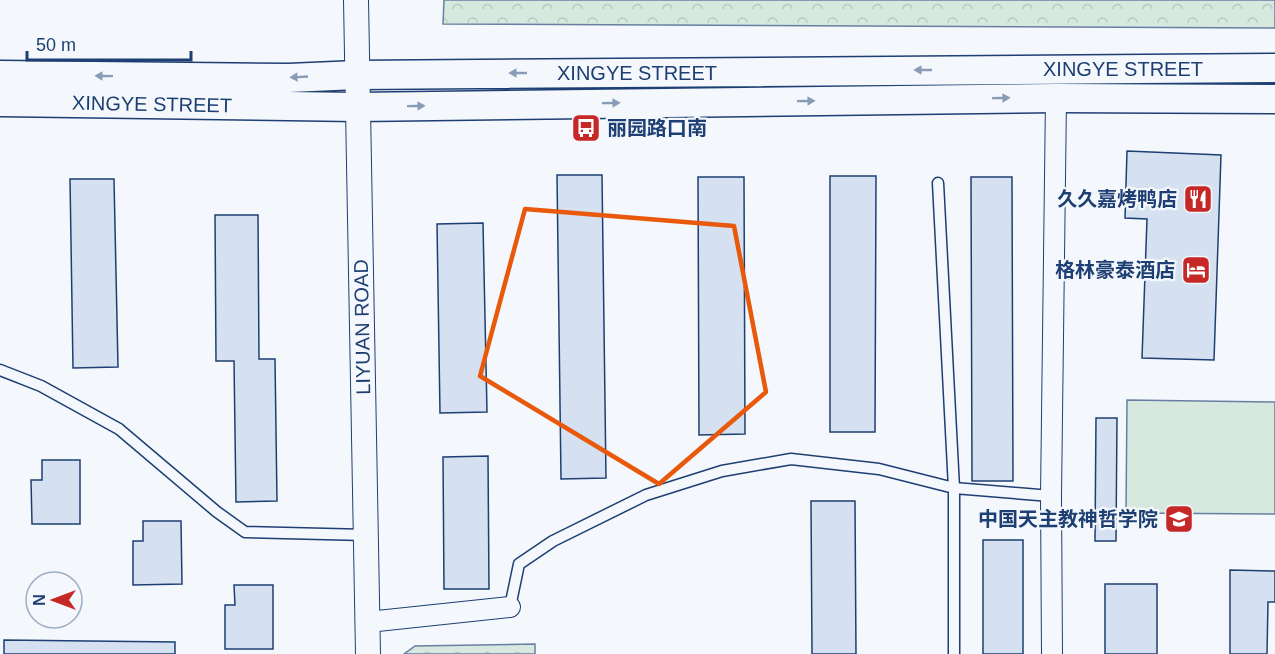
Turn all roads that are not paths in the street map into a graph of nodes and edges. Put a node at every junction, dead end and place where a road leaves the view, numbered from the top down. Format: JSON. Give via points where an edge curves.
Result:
{"nodes":[{"id":1,"x":356,"y":0,"type":"edge"},
{"id":2,"x":1275,"y":68,"type":"edge"},
{"id":3,"x":0,"y":75,"type":"edge"},
{"id":4,"x":357,"y":75,"type":"junction"},
{"id":5,"x":1056,"y":98,"type":"junction"},
{"id":6,"x":1275,"y":99,"type":"edge"},
{"id":7,"x":0,"y":102,"type":"edge"},
{"id":8,"x":357,"y":106,"type":"junction"},
{"id":9,"x":938,"y":183,"type":"dead end"},
{"id":10,"x":0,"y":370,"type":"edge"},
{"id":11,"x":954,"y":488,"type":"junction"},
{"id":12,"x":1051,"y":496,"type":"junction"},
{"id":13,"x":366,"y":536,"type":"junction"},
{"id":14,"x":510,"y":608,"type":"joint"},
{"id":15,"x":368,"y":622,"type":"junction"},
{"id":16,"x":368,"y":654,"type":"edge"},
{"id":17,"x":954,"y":654,"type":"edge"},
{"id":18,"x":1052,"y":654,"type":"edge"}],
"edges":[{"from":1,"to":4,"type":"street","name":"LIYUAN ROAD"},
{"from":2,"to":4,"type":"main road","name":"XINGYE STREET","one_way":true},
{"from":4,"to":3,"type":"main road","name":"XINGYE STREET","one_way":true},
{"from":4,"to":8,"type":"street","name":"LIYUAN ROAD"},
{"from":5,"to":6,"type":"main road","name":"XINGYE STREET"},
{"from":8,"to":5,"type":"main road","name":"XINGYE STREET","one_way":true},
{"from":5,"to":12,"type":"street"},
{"from":7,"to":8,"type":"main road","name":"XINGYE STREET"},
{"from":8,"to":13,"type":"street","name":"LIYUAN ROAD"},
{"from":9,"to":11,"type":"lane"},
{"from":10,"to":13,"type":"lane","via":[[41,386],[119,429],[245,532]]},
{"from":11,"to":12,"type":"lane"},
{"from":11,"to":14,"type":"lane","via":[[879,469],[791,459],[722,471],[646,495],[553,541],[519,564]]},
{"from":11,"to":17,"type":"lane"},
{"from":12,"to":18,"type":"street"},
{"from":13,"to":15,"type":"street","name":"LIYUAN ROAD"},
{"from":14,"to":15,"type":"street"},
{"from":15,"to":16,"type":"street","name":"LIYUAN ROAD"}]}
